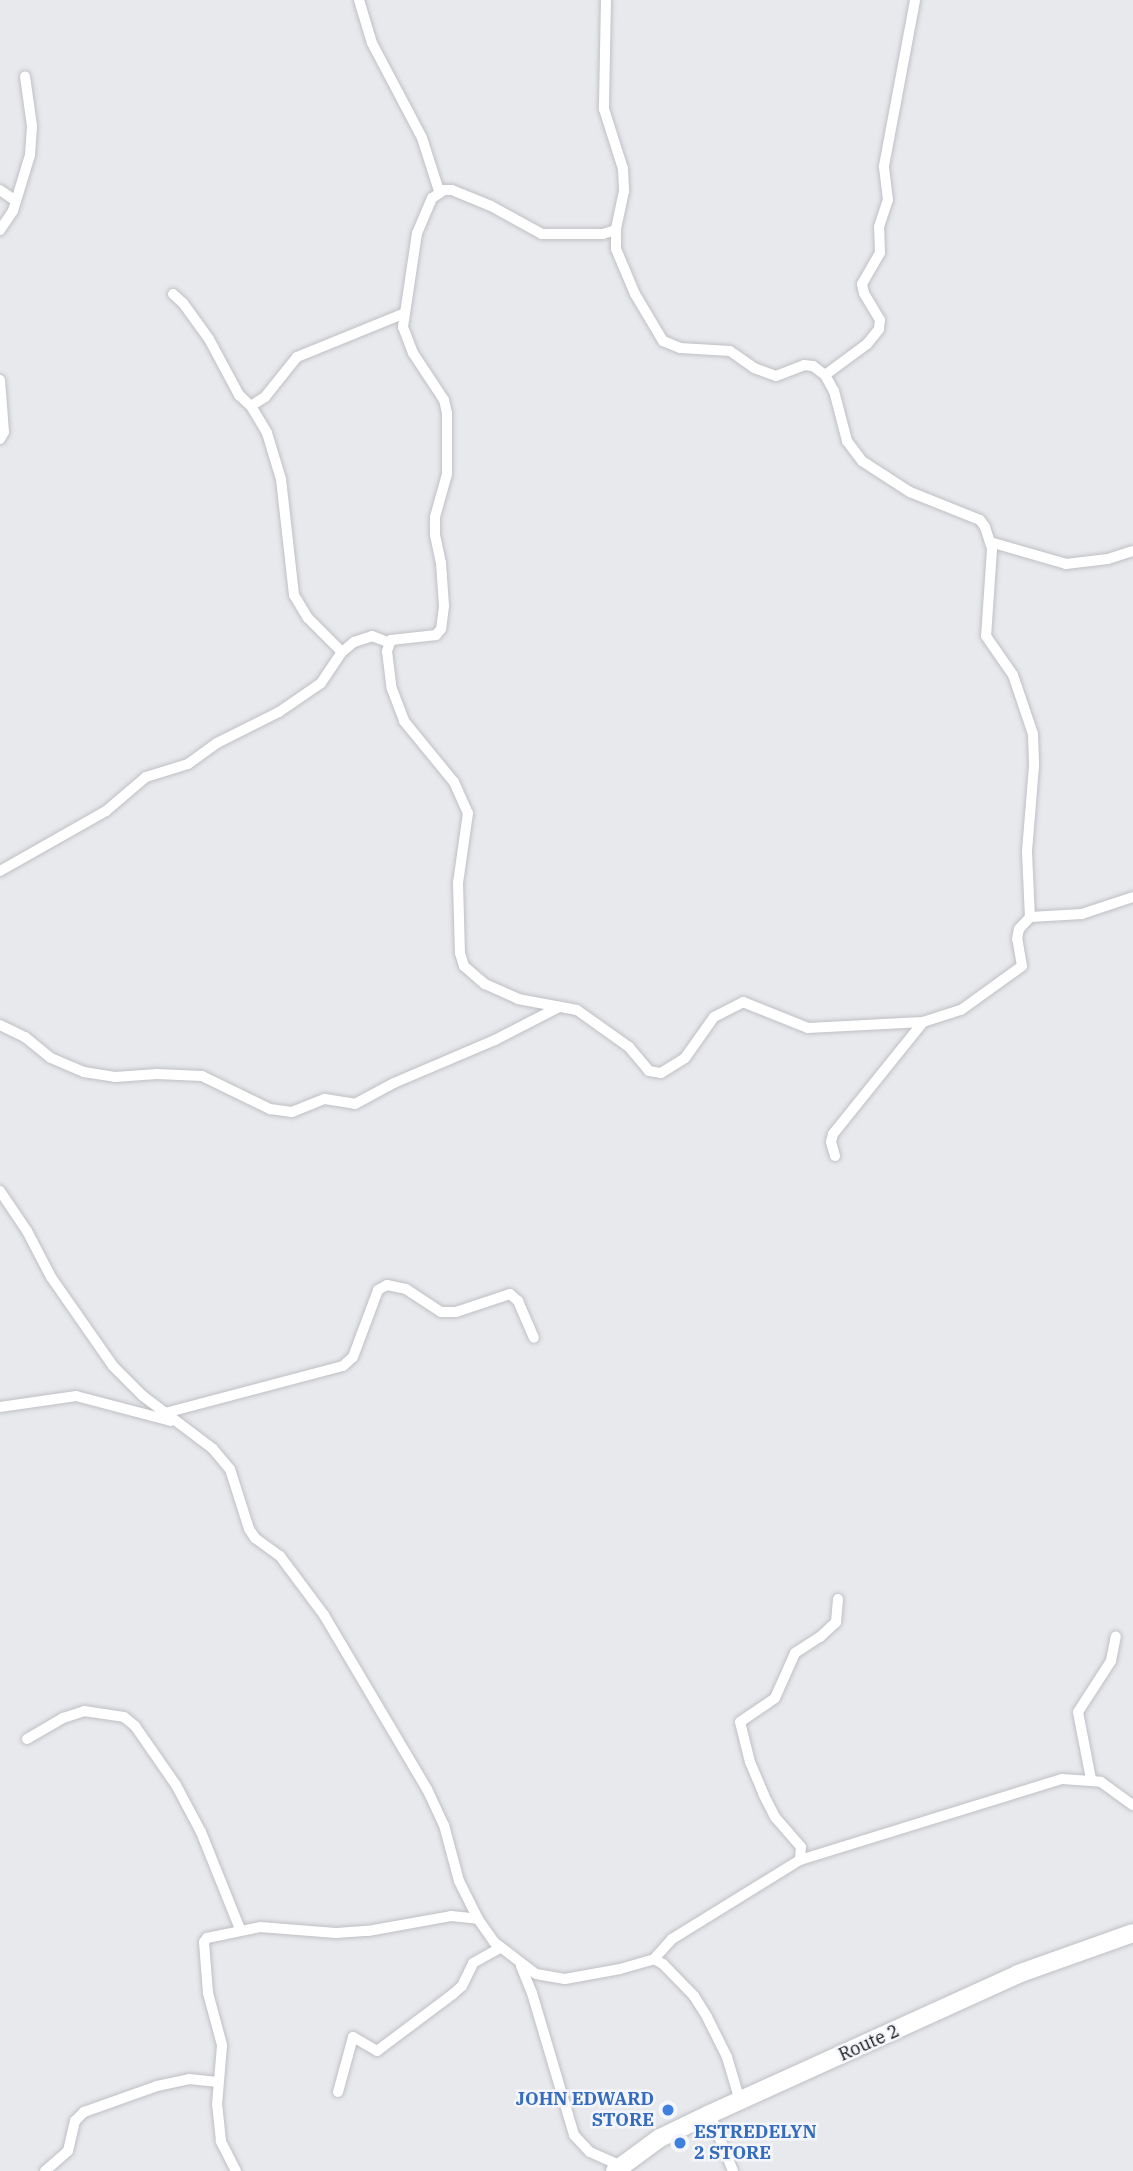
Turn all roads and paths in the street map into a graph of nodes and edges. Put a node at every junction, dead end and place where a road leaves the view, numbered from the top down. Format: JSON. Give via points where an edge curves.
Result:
{"nodes":[{"id":1,"x":359,"y":0,"type":"edge"},
{"id":2,"x":606,"y":0,"type":"edge"},
{"id":3,"x":915,"y":0,"type":"edge"},
{"id":4,"x":25,"y":76,"type":"dead end"},
{"id":5,"x":0,"y":190,"type":"edge"},
{"id":6,"x":439,"y":191,"type":"junction"},
{"id":7,"x":16,"y":201,"type":"junction"},
{"id":8,"x":0,"y":230,"type":"edge"},
{"id":9,"x":616,"y":230,"type":"junction"},
{"id":10,"x":173,"y":294,"type":"dead end"},
{"id":11,"x":403,"y":314,"type":"junction"},
{"id":12,"x":825,"y":375,"type":"junction"},
{"id":13,"x":0,"y":380,"type":"edge"},
{"id":14,"x":251,"y":406,"type":"junction"},
{"id":15,"x":0,"y":439,"type":"edge"},
{"id":16,"x":990,"y":542,"type":"junction"},
{"id":17,"x":1133,"y":551,"type":"edge"},
{"id":18,"x":388,"y":642,"type":"junction"},
{"id":19,"x":342,"y":652,"type":"junction"},
{"id":20,"x":0,"y":871,"type":"edge"},
{"id":21,"x":1133,"y":897,"type":"edge"},
{"id":22,"x":1030,"y":917,"type":"junction"},
{"id":23,"x":559,"y":1007,"type":"junction"},
{"id":24,"x":923,"y":1022,"type":"junction"},
{"id":25,"x":0,"y":1025,"type":"edge"},
{"id":26,"x":835,"y":1156,"type":"dead end"},
{"id":27,"x":0,"y":1191,"type":"edge"},
{"id":28,"x":534,"y":1338,"type":"dead end"},
{"id":29,"x":0,"y":1407,"type":"edge"},
{"id":30,"x":165,"y":1413,"type":"junction"},
{"id":31,"x":178,"y":1423,"type":"junction"},
{"id":32,"x":838,"y":1599,"type":"dead end"},
{"id":33,"x":1116,"y":1636,"type":"dead end"},
{"id":34,"x":27,"y":1739,"type":"dead end"},
{"id":35,"x":1091,"y":1779,"type":"junction"},
{"id":36,"x":1133,"y":1805,"type":"edge"},
{"id":37,"x":800,"y":1860,"type":"junction"},
{"id":38,"x":478,"y":1919,"type":"junction"},
{"id":39,"x":240,"y":1929,"type":"junction"},
{"id":40,"x":1133,"y":1933,"type":"edge"},
{"id":41,"x":1133,"y":1939,"type":"edge"},
{"id":42,"x":500,"y":1948,"type":"junction"},
{"id":43,"x":653,"y":1959,"type":"junction"},
{"id":44,"x":520,"y":1965,"type":"junction"},
{"id":45,"x":219,"y":2082,"type":"junction"},
{"id":46,"x":338,"y":2092,"type":"dead end"},
{"id":47,"x":740,"y":2101,"type":"junction"},
{"id":48,"x":710,"y":2113,"type":"junction"},
{"id":49,"x":618,"y":2168,"type":"edge"},
{"id":50,"x":45,"y":2171,"type":"edge"},
{"id":51,"x":236,"y":2171,"type":"edge"},
{"id":52,"x":733,"y":2171,"type":"edge"}],
"edges":[{"from":1,"to":6,"type":"street","via":[[372,43],[422,138]]},
{"from":2,"to":9,"type":"street","via":[[604,109],[623,169],[624,191]]},
{"from":3,"to":12,"type":"street","via":[[884,166],[888,200],[879,227],[880,253],[862,284],[880,320],[879,329],[867,344]]},
{"from":4,"to":7,"type":"street","via":[[32,126],[30,155]]},
{"from":5,"to":7,"type":"street"},
{"from":6,"to":9,"type":"street","via":[[452,190],[491,206],[542,234]]},
{"from":6,"to":11,"type":"street","via":[[421,219]]},
{"from":7,"to":8,"type":"street"},
{"from":9,"to":12,"type":"street","via":[[620,262],[670,346],[730,351],[776,376],[804,365]]},
{"from":10,"to":14,"type":"street","via":[[226,366],[239,395]]},
{"from":11,"to":14,"type":"street","via":[[297,357],[265,397]]},
{"from":11,"to":18,"type":"street","via":[[408,340],[447,413],[447,474],[435,517],[444,606],[436,635]]},
{"from":12,"to":16,"type":"street","via":[[854,453],[910,492],[980,520]]},
{"from":13,"to":15,"type":"street","via":[[4,432]]},
{"from":14,"to":19,"type":"street","via":[[267,433],[281,479],[294,594],[308,618]]},
{"from":16,"to":17,"type":"street","via":[[1066,564]]},
{"from":16,"to":22,"type":"street","via":[[986,636],[1013,675],[1033,734],[1027,852]]},
{"from":18,"to":19,"type":"street","via":[[381,637],[363,638]]},
{"from":18,"to":23,"type":"street","via":[[388,673],[404,721],[454,782],[468,813],[458,883],[464,967],[485,984],[518,999]]},
{"from":19,"to":20,"type":"street","via":[[321,684],[279,712],[217,743],[188,764],[138,782],[106,811]]},
{"from":21,"to":22,"type":"street","via":[[1082,914]]},
{"from":22,"to":24,"type":"street","via":[[1019,929],[1023,966],[1016,973],[961,1010]]},
{"from":23,"to":24,"type":"street","via":[[588,1017],[629,1047],[654,1074],[677,1064],[714,1017],[743,1002],[808,1028]]},
{"from":23,"to":25,"type":"street","via":[[355,1104],[325,1099],[292,1112],[270,1109],[202,1076],[115,1077],[84,1072],[51,1058],[25,1037]]},
{"from":24,"to":26,"type":"street","via":[[833,1134]]},
{"from":27,"to":30,"type":"street","via":[[51,1277],[113,1366]]},
{"from":28,"to":30,"type":"street","via":[[518,1301],[510,1294],[456,1312],[441,1312],[406,1289],[387,1285],[378,1290],[352,1357],[343,1366]]},
{"from":29,"to":31,"type":"street","via":[[76,1396]]},
{"from":30,"to":31,"type":"street"},
{"from":31,"to":38,"type":"street","via":[[213,1449],[230,1469],[249,1529],[280,1556],[372,1691],[435,1804],[459,1881]]},
{"from":32,"to":37,"type":"street","via":[[836,1622],[795,1653],[775,1699],[740,1722],[764,1795],[775,1817],[801,1847]]},
{"from":33,"to":35,"type":"street","via":[[1111,1661],[1078,1712]]},
{"from":34,"to":39,"type":"street","via":[[84,1711],[124,1717],[135,1726],[176,1785],[201,1832]]},
{"from":35,"to":36,"type":"street"},
{"from":35,"to":37,"type":"street","via":[[1062,1779]]},
{"from":37,"to":43,"type":"street","via":[[671,1939]]},
{"from":38,"to":39,"type":"street","via":[[450,1916],[336,1933]]},
{"from":38,"to":42,"type":"street"},
{"from":39,"to":45,"type":"street","via":[[204,1942],[208,1993],[222,2045]]},
{"from":40,"to":41,"type":"street"},
{"from":40,"to":47,"type":"highway","name":"Route 2","via":[[1018,1974]]},
{"from":42,"to":44,"type":"street"},
{"from":42,"to":46,"type":"street","via":[[473,1963],[462,1986],[377,2051],[354,2037]]},
{"from":43,"to":44,"type":"street","via":[[573,1979],[536,1974]]},
{"from":43,"to":47,"type":"street","via":[[687,1988],[707,2017],[727,2057]]},
{"from":44,"to":49,"type":"street","via":[[574,2135],[590,2152]]},
{"from":45,"to":50,"type":"street","via":[[189,2079],[157,2086],[84,2112],[75,2121],[68,2151]]},
{"from":45,"to":51,"type":"street","via":[[221,2141]]},
{"from":47,"to":48,"type":"highway","name":"Route 2"},
{"from":48,"to":49,"type":"highway","name":"Route 2","via":[[660,2138]]},
{"from":48,"to":52,"type":"street"}]}
